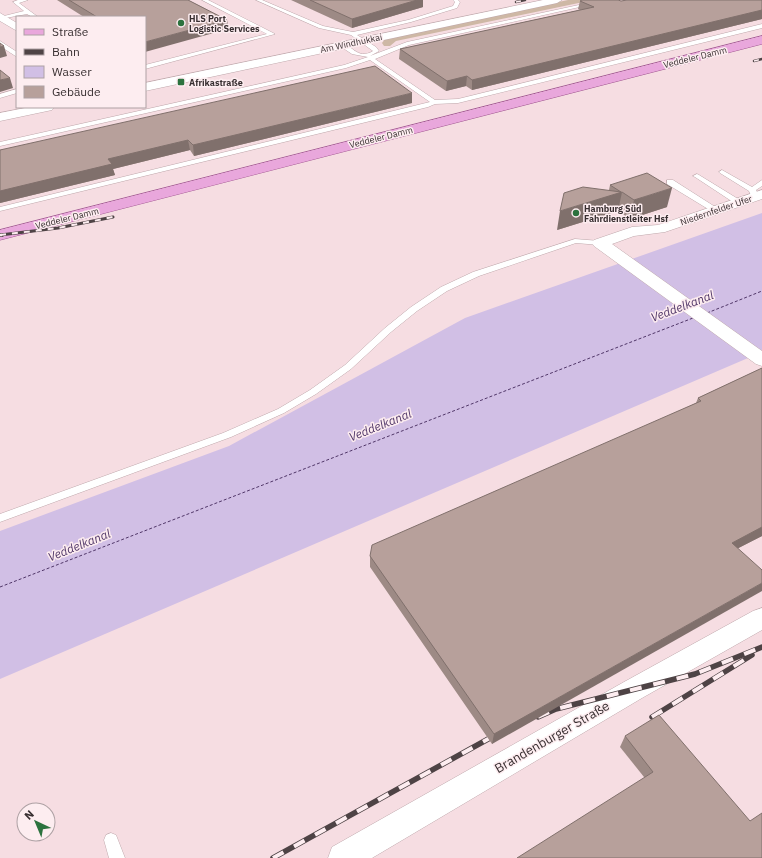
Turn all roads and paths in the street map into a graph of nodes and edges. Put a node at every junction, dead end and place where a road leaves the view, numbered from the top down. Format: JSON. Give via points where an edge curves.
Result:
{"nodes":[{"id":1,"x":26,"y":0,"type":"edge"},
{"id":2,"x":204,"y":0,"type":"edge"},
{"id":3,"x":258,"y":0,"type":"edge"},
{"id":4,"x":455,"y":0,"type":"edge"},
{"id":5,"x":557,"y":0,"type":"edge"},
{"id":6,"x":609,"y":0,"type":"edge"},
{"id":7,"x":501,"y":3,"type":"dead end"},
{"id":8,"x":514,"y":9,"type":"junction"},
{"id":9,"x":28,"y":12,"type":"junction"},
{"id":10,"x":34,"y":16,"type":"edge"},
{"id":11,"x":1,"y":17,"type":"edge"},
{"id":12,"x":762,"y":26,"type":"edge"},
{"id":13,"x":16,"y":27,"type":"edge"},
{"id":14,"x":353,"y":34,"type":"junction"},
{"id":15,"x":762,"y":40,"type":"edge"},
{"id":16,"x":364,"y":41,"type":"junction"},
{"id":17,"x":0,"y":43,"type":"edge"},
{"id":18,"x":342,"y":45,"type":"junction"},
{"id":19,"x":16,"y":54,"type":"edge"},
{"id":20,"x":371,"y":57,"type":"junction"},
{"id":21,"x":146,"y":67,"type":"edge"},
{"id":22,"x":146,"y":86,"type":"edge"},
{"id":23,"x":16,"y":91,"type":"edge"},
{"id":24,"x":0,"y":96,"type":"edge"},
{"id":25,"x":434,"y":102,"type":"junction"},
{"id":26,"x":43,"y":108,"type":"edge"},
{"id":27,"x":0,"y":117,"type":"edge"},
{"id":28,"x":0,"y":144,"type":"edge"},
{"id":29,"x":722,"y":172,"type":"dead end"},
{"id":30,"x":697,"y":176,"type":"dead end"},
{"id":31,"x":670,"y":182,"type":"dead end"},
{"id":32,"x":762,"y":182,"type":"edge"},
{"id":33,"x":756,"y":194,"type":"edge"},
{"id":34,"x":739,"y":202,"type":"junction"},
{"id":35,"x":0,"y":209,"type":"edge"},
{"id":36,"x":716,"y":210,"type":"junction"},
{"id":37,"x":0,"y":235,"type":"edge"},
{"id":38,"x":600,"y":243,"type":"junction"},
{"id":39,"x":762,"y":360,"type":"edge"},
{"id":40,"x":0,"y":518,"type":"edge"},
{"id":41,"x":762,"y":618,"type":"edge"},
{"id":42,"x":111,"y":840,"type":"dead end"},
{"id":43,"x":117,"y":858,"type":"edge"},
{"id":44,"x":343,"y":858,"type":"edge"}],
"edges":[{"from":1,"to":9,"type":"lane","via":[[16,2]]},
{"from":2,"to":21,"type":"lane","via":[[272,34]]},
{"from":3,"to":14,"type":"lane","via":[[321,27]]},
{"from":4,"to":14,"type":"lane","via":[[458,2],[455,7]]},
{"from":5,"to":8,"type":"street","name":"Am Windhukkai"},
{"from":6,"to":20,"type":"lane","via":[[407,44]]},
{"from":7,"to":8,"type":"street"},
{"from":8,"to":16,"type":"street","name":"Am Windhukkai"},
{"from":9,"to":10,"type":"lane"},
{"from":9,"to":11,"type":"lane"},
{"from":11,"to":13,"type":"street"},
{"from":12,"to":25,"type":"lane","via":[[458,101]]},
{"from":14,"to":16,"type":"lane"},
{"from":15,"to":37,"type":"main road","name":"Veddeler Damm"},
{"from":16,"to":18,"type":"street","name":"Am Windhukkai"},
{"from":16,"to":20,"type":"lane","via":[[376,49]]},
{"from":17,"to":19,"type":"lane"},
{"from":18,"to":20,"type":"lane","via":[[354,54]]},
{"from":18,"to":22,"type":"street","name":"Am Windhukkai"},
{"from":20,"to":25,"type":"lane"},
{"from":20,"to":28,"type":"lane","via":[[338,67]]},
{"from":23,"to":24,"type":"lane"},
{"from":25,"to":35,"type":"lane"},
{"from":26,"to":27,"type":"street"},
{"from":29,"to":33,"type":"lane"},
{"from":30,"to":34,"type":"lane"},
{"from":31,"to":36,"type":"lane"},
{"from":32,"to":33,"type":"lane"},
{"from":33,"to":34,"type":"street","name":"Niedernfelder Ufer"},
{"from":34,"to":36,"type":"street","name":"Niedernfelder Ufer"},
{"from":36,"to":38,"type":"street","name":"Niedernfelder Ufer","via":[[660,229],[632,232]]},
{"from":38,"to":39,"type":"street"},
{"from":38,"to":40,"type":"lane","via":[[575,241],[476,274],[444,289],[414,309],[348,367],[281,411],[227,436]]},
{"from":41,"to":44,"type":"street","name":"Brandenburger Straße"},
{"from":42,"to":43,"type":"lane"}]}
